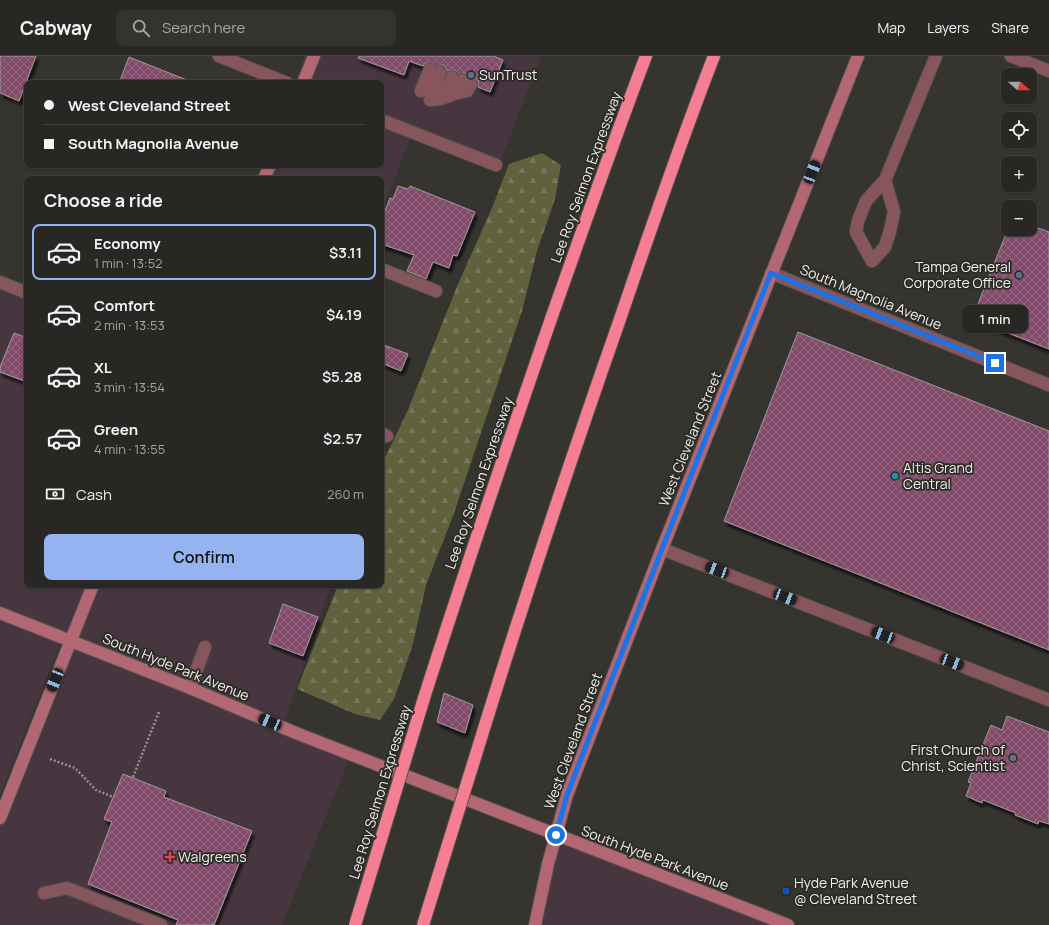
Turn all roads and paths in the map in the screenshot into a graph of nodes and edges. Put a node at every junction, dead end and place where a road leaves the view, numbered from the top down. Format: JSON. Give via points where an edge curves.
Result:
{"nodes":[{"id":1,"x":219,"y":56,"type":"edge"},
{"id":2,"x":314,"y":56,"type":"edge"},
{"id":3,"x":646,"y":56,"type":"edge"},
{"id":4,"x":714,"y":56,"type":"edge"},
{"id":5,"x":858,"y":56,"type":"edge"},
{"id":6,"x":936,"y":56,"type":"edge"},
{"id":7,"x":1011,"y":56,"type":"edge"},
{"id":8,"x":1049,"y":71,"type":"edge"},
{"id":9,"x":279,"y":80,"type":"edge"},
{"id":10,"x":304,"y":80,"type":"edge"},
{"id":11,"x":421,"y":91,"type":"dead end"},
{"id":12,"x":435,"y":99,"type":"junction"},
{"id":13,"x":384,"y":121,"type":"edge"},
{"id":14,"x":496,"y":165,"type":"dead end"},
{"id":15,"x":885,"y":180,"type":"junction"},
{"id":16,"x":384,"y":270,"type":"edge"},
{"id":17,"x":771,"y":273,"type":"junction"},
{"id":18,"x":0,"y":282,"type":"edge"},
{"id":19,"x":436,"y":291,"type":"dead end"},
{"id":20,"x":24,"y":292,"type":"edge"},
{"id":21,"x":1049,"y":385,"type":"edge"},
{"id":22,"x":662,"y":549,"type":"junction"},
{"id":23,"x":92,"y":588,"type":"edge"},
{"id":24,"x":0,"y":613,"type":"edge"},
{"id":25,"x":71,"y":641,"type":"junction"},
{"id":26,"x":205,"y":647,"type":"dead end"},
{"id":27,"x":190,"y":688,"type":"junction"},
{"id":28,"x":1049,"y":700,"type":"edge"},
{"id":29,"x":159,"y":712,"type":"dead end"},
{"id":30,"x":50,"y":759,"type":"dead end"},
{"id":31,"x":133,"y":777,"type":"dead end"},
{"id":32,"x":113,"y":797,"type":"dead end"},
{"id":33,"x":0,"y":818,"type":"edge"},
{"id":34,"x":556,"y":835,"type":"junction"},
{"id":35,"x":44,"y":893,"type":"dead end"},
{"id":36,"x":161,"y":925,"type":"edge"},
{"id":37,"x":355,"y":925,"type":"edge"},
{"id":38,"x":423,"y":925,"type":"edge"},
{"id":39,"x":535,"y":925,"type":"edge"},
{"id":40,"x":788,"y":925,"type":"edge"}],
"edges":[{"from":1,"to":9,"type":"street"},
{"from":2,"to":10,"type":"main road"},
{"from":3,"to":37,"type":"highway","name":"Lee Roy Selmon Expressway","bridge":true,"via":[[581,234],[463,575]]},
{"from":4,"to":38,"type":"highway","bridge":true,"via":[[566,472]]},
{"from":5,"to":17,"type":"main road","name":"West Cleveland Street"},
{"from":6,"to":15,"type":"street"},
{"from":7,"to":8,"type":"street"},
{"from":11,"to":12,"type":"street","via":[[435,70]]},
{"from":12,"to":12,"type":"street","via":[[462,80],[468,91],[457,93]]},
{"from":13,"to":14,"type":"street"},
{"from":15,"to":15,"type":"street","via":[[866,201],[856,232],[872,260],[885,247],[894,212]]},
{"from":16,"to":19,"type":"street"},
{"from":17,"to":21,"type":"street","name":"South Magnolia Avenue"},
{"from":17,"to":22,"type":"main road","name":"West Cleveland Street"},
{"from":18,"to":20,"type":"street"},
{"from":22,"to":28,"type":"street"},
{"from":22,"to":34,"type":"main road","name":"West Cleveland Street","via":[[567,795]]},
{"from":23,"to":25,"type":"main road"},
{"from":24,"to":25,"type":"main road","name":"South Hyde Park Avenue"},
{"from":25,"to":27,"type":"main road","name":"South Hyde Park Avenue"},
{"from":25,"to":33,"type":"main road"},
{"from":26,"to":27,"type":"street"},
{"from":27,"to":34,"type":"main road","name":"South Hyde Park Avenue","via":[[296,733]]},
{"from":29,"to":31,"type":"path"},
{"from":30,"to":32,"type":"path","via":[[75,768],[96,790]]},
{"from":34,"to":39,"type":"main road","name":"West Cleveland Street"},
{"from":34,"to":40,"type":"main road","name":"South Hyde Park Avenue"},
{"from":35,"to":36,"type":"street","via":[[67,888]]}]}
